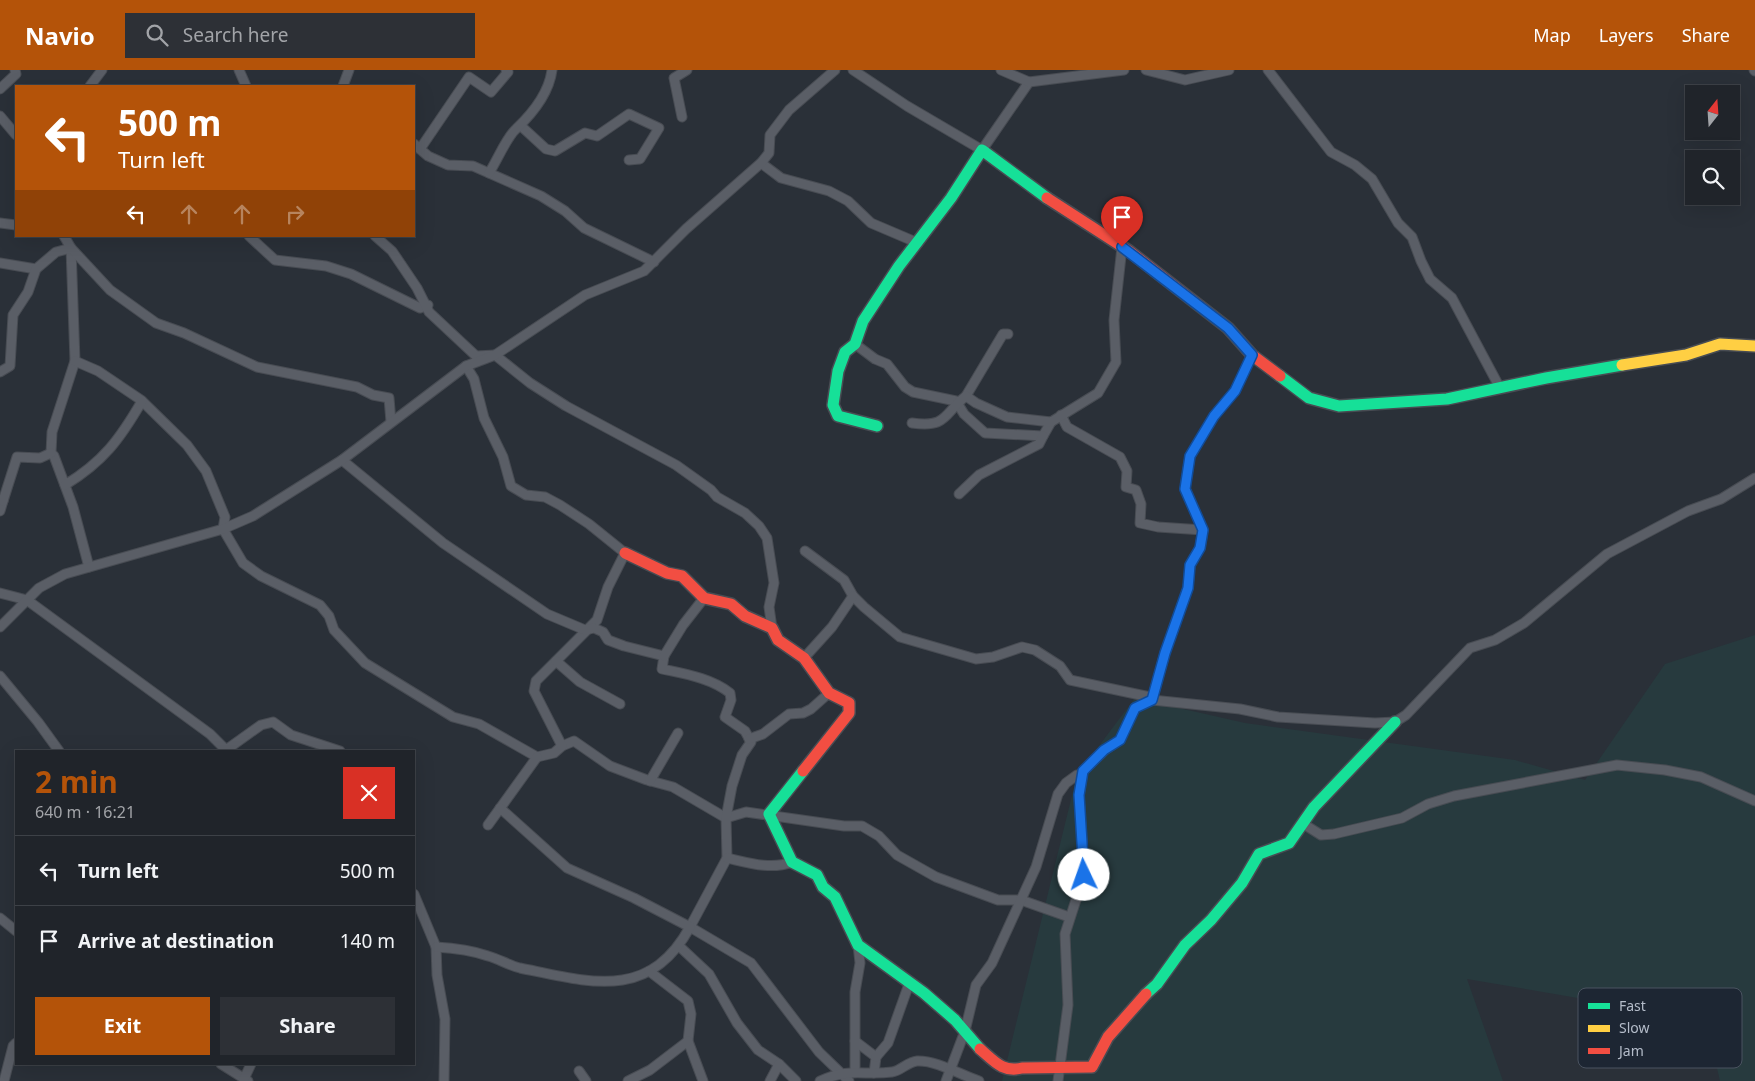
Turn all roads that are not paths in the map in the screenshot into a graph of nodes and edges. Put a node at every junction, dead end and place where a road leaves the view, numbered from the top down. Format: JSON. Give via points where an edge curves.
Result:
{"nodes":[{"id":1,"x":15,"y":70,"type":"edge"},
{"id":2,"x":102,"y":70,"type":"edge"},
{"id":3,"x":239,"y":70,"type":"edge"},
{"id":4,"x":349,"y":70,"type":"edge"},
{"id":5,"x":506,"y":70,"type":"edge"},
{"id":6,"x":552,"y":70,"type":"edge"},
{"id":7,"x":687,"y":70,"type":"edge"},
{"id":8,"x":835,"y":70,"type":"edge"},
{"id":9,"x":853,"y":70,"type":"edge"},
{"id":10,"x":1001,"y":70,"type":"edge"},
{"id":11,"x":1124,"y":70,"type":"edge"},
{"id":12,"x":1146,"y":70,"type":"edge"},
{"id":13,"x":1229,"y":70,"type":"edge"},
{"id":14,"x":1268,"y":70,"type":"edge"},
{"id":15,"x":1029,"y":82,"type":"junction"},
{"id":16,"x":91,"y":85,"type":"edge"},
{"id":17,"x":246,"y":85,"type":"edge"},
{"id":18,"x":343,"y":85,"type":"edge"},
{"id":19,"x":0,"y":89,"type":"edge"},
{"id":20,"x":0,"y":116,"type":"edge"},
{"id":21,"x":682,"y":117,"type":"dead end"},
{"id":22,"x":521,"y":126,"type":"junction"},
{"id":23,"x":15,"y":134,"type":"edge"},
{"id":24,"x":417,"y":147,"type":"edge"},
{"id":25,"x":982,"y":150,"type":"junction"},
{"id":26,"x":629,"y":160,"type":"dead end"},
{"id":27,"x":761,"y":163,"type":"junction"},
{"id":28,"x":489,"y":173,"type":"junction"},
{"id":29,"x":0,"y":223,"type":"edge"},
{"id":30,"x":15,"y":224,"type":"edge"},
{"id":31,"x":65,"y":237,"type":"edge"},
{"id":32,"x":250,"y":237,"type":"edge"},
{"id":33,"x":376,"y":237,"type":"edge"},
{"id":34,"x":918,"y":243,"type":"junction"},
{"id":35,"x":1122,"y":247,"type":"junction"},
{"id":36,"x":71,"y":248,"type":"junction"},
{"id":37,"x":654,"y":262,"type":"junction"},
{"id":38,"x":0,"y":263,"type":"edge"},
{"id":39,"x":36,"y":269,"type":"junction"},
{"id":40,"x":428,"y":305,"type":"junction"},
{"id":41,"x":1008,"y":334,"type":"dead end"},
{"id":42,"x":855,"y":344,"type":"junction"},
{"id":43,"x":1755,"y":346,"type":"edge"},
{"id":44,"x":495,"y":355,"type":"junction"},
{"id":45,"x":1252,"y":355,"type":"junction"},
{"id":46,"x":75,"y":361,"type":"junction"},
{"id":47,"x":466,"y":366,"type":"junction"},
{"id":48,"x":0,"y":372,"type":"edge"},
{"id":49,"x":1500,"y":388,"type":"junction"},
{"id":50,"x":966,"y":396,"type":"junction"},
{"id":51,"x":142,"y":402,"type":"junction"},
{"id":52,"x":957,"y":403,"type":"junction"},
{"id":53,"x":1062,"y":415,"type":"junction"},
{"id":54,"x":391,"y":422,"type":"junction"},
{"id":55,"x":1051,"y":422,"type":"junction"},
{"id":56,"x":912,"y":423,"type":"dead end"},
{"id":57,"x":877,"y":426,"type":"dead end"},
{"id":58,"x":1043,"y":436,"type":"junction"},
{"id":59,"x":51,"y":453,"type":"junction"},
{"id":60,"x":342,"y":460,"type":"junction"},
{"id":61,"x":1755,"y":478,"type":"edge"},
{"id":62,"x":65,"y":485,"type":"junction"},
{"id":63,"x":959,"y":494,"type":"dead end"},
{"id":64,"x":2,"y":501,"type":"edge"},
{"id":65,"x":0,"y":511,"type":"edge"},
{"id":66,"x":223,"y":528,"type":"junction"},
{"id":67,"x":1203,"y":530,"type":"junction"},
{"id":68,"x":806,"y":550,"type":"dead end"},
{"id":69,"x":625,"y":553,"type":"junction"},
{"id":70,"x":89,"y":568,"type":"junction"},
{"id":71,"x":0,"y":593,"type":"edge"},
{"id":72,"x":852,"y":596,"type":"junction"},
{"id":73,"x":704,"y":598,"type":"junction"},
{"id":74,"x":27,"y":600,"type":"junction"},
{"id":75,"x":0,"y":628,"type":"edge"},
{"id":76,"x":772,"y":628,"type":"junction"},
{"id":77,"x":585,"y":630,"type":"junction"},
{"id":78,"x":664,"y":656,"type":"junction"},
{"id":79,"x":804,"y":658,"type":"junction"},
{"id":80,"x":556,"y":661,"type":"junction"},
{"id":81,"x":0,"y":676,"type":"edge"},
{"id":82,"x":829,"y":693,"type":"junction"},
{"id":83,"x":1152,"y":700,"type":"junction"},
{"id":84,"x":620,"y":704,"type":"dead end"},
{"id":85,"x":1395,"y":722,"type":"junction"},
{"id":86,"x":678,"y":732,"type":"dead end"},
{"id":87,"x":749,"y":739,"type":"junction"},
{"id":88,"x":562,"y":746,"type":"junction"},
{"id":89,"x":58,"y":750,"type":"edge"},
{"id":90,"x":226,"y":750,"type":"edge"},
{"id":91,"x":228,"y":750,"type":"edge"},
{"id":92,"x":337,"y":750,"type":"edge"},
{"id":93,"x":537,"y":757,"type":"junction"},
{"id":94,"x":1077,"y":775,"type":"dead end"},
{"id":95,"x":650,"y":781,"type":"junction"},
{"id":96,"x":1755,"y":801,"type":"edge"},
{"id":97,"x":500,"y":808,"type":"junction"},
{"id":98,"x":769,"y":814,"type":"junction"},
{"id":99,"x":726,"y":818,"type":"junction"},
{"id":100,"x":1302,"y":823,"type":"junction"},
{"id":101,"x":488,"y":825,"type":"dead end"},
{"id":102,"x":727,"y":858,"type":"junction"},
{"id":103,"x":792,"y":862,"type":"junction"},
{"id":104,"x":415,"y":896,"type":"edge"},
{"id":105,"x":1021,"y":900,"type":"junction"},
{"id":106,"x":1069,"y":917,"type":"junction"},
{"id":107,"x":0,"y":918,"type":"edge"},
{"id":108,"x":690,"y":927,"type":"junction"},
{"id":109,"x":15,"y":929,"type":"edge"},
{"id":110,"x":858,"y":945,"type":"junction"},
{"id":111,"x":679,"y":946,"type":"junction"},
{"id":112,"x":436,"y":947,"type":"junction"},
{"id":113,"x":649,"y":971,"type":"junction"},
{"id":114,"x":909,"y":984,"type":"junction"},
{"id":115,"x":964,"y":1030,"type":"junction"},
{"id":116,"x":688,"y":1041,"type":"junction"},
{"id":117,"x":855,"y":1041,"type":"junction"},
{"id":118,"x":15,"y":1044,"type":"edge"},
{"id":119,"x":876,"y":1057,"type":"junction"},
{"id":120,"x":779,"y":1064,"type":"junction"},
{"id":121,"x":223,"y":1065,"type":"edge"},
{"id":122,"x":251,"y":1065,"type":"edge"},
{"id":123,"x":1060,"y":1067,"type":"junction"},
{"id":124,"x":579,"y":1071,"type":"dead end"},
{"id":125,"x":949,"y":1071,"type":"junction"},
{"id":126,"x":854,"y":1072,"type":"junction"},
{"id":127,"x":841,"y":1073,"type":"junction"},
{"id":128,"x":874,"y":1073,"type":"junction"},
{"id":129,"x":246,"y":1080,"type":"edge"},
{"id":130,"x":4,"y":1081,"type":"edge"},
{"id":131,"x":444,"y":1081,"type":"edge"},
{"id":132,"x":586,"y":1081,"type":"edge"},
{"id":133,"x":628,"y":1081,"type":"edge"},
{"id":134,"x":703,"y":1081,"type":"edge"},
{"id":135,"x":770,"y":1081,"type":"edge"},
{"id":136,"x":796,"y":1081,"type":"edge"},
{"id":137,"x":820,"y":1081,"type":"edge"},
{"id":138,"x":849,"y":1081,"type":"edge"},
{"id":139,"x":946,"y":1081,"type":"edge"},
{"id":140,"x":980,"y":1081,"type":"edge"},
{"id":141,"x":1058,"y":1081,"type":"edge"}],
"edges":[{"from":1,"to":19,"type":"street","via":[[16,74]]},
{"from":2,"to":16,"type":"street"},
{"from":3,"to":17,"type":"street"},
{"from":4,"to":18,"type":"street"},
{"from":5,"to":24,"type":"street","via":[[508,72],[491,92],[469,76]]},
{"from":6,"to":22,"type":"street","via":[[550,84]]},
{"from":7,"to":21,"type":"street","via":[[674,78]]},
{"from":8,"to":27,"type":"street","via":[[788,110],[770,135],[769,153]]},
{"from":9,"to":25,"type":"street"},
{"from":10,"to":15,"type":"street"},
{"from":11,"to":15,"type":"street"},
{"from":12,"to":13,"type":"street","via":[[1185,80]]},
{"from":14,"to":49,"type":"street","via":[[1331,152],[1372,179],[1398,223],[1412,238],[1430,279],[1452,298]]},
{"from":15,"to":25,"type":"street"},
{"from":20,"to":23,"type":"street"},
{"from":22,"to":26,"type":"street","via":[[546,149],[555,151],[585,133],[597,136],[629,114],[658,128],[640,160]]},
{"from":22,"to":28,"type":"street"},
{"from":24,"to":28,"type":"street","via":[[448,165],[473,166]]},
{"from":25,"to":34,"type":"street"},
{"from":25,"to":35,"type":"street","via":[[1026,184]]},
{"from":27,"to":34,"type":"street","via":[[781,178],[829,191],[848,201],[871,223]]},
{"from":27,"to":37,"type":"street"},
{"from":28,"to":37,"type":"street","via":[[541,196],[584,228]]},
{"from":29,"to":30,"type":"street"},
{"from":31,"to":36,"type":"street"},
{"from":32,"to":40,"type":"street","via":[[275,260],[326,266],[351,274],[420,308]]},
{"from":33,"to":40,"type":"street","via":[[392,251]]},
{"from":34,"to":42,"type":"street","via":[[863,322]]},
{"from":35,"to":45,"type":"street","via":[[1228,328]]},
{"from":35,"to":53,"type":"street","via":[[1114,320],[1116,362],[1098,393]]},
{"from":36,"to":39,"type":"street","via":[[56,252]]},
{"from":36,"to":46,"type":"street"},
{"from":36,"to":54,"type":"street","via":[[110,290],[156,323],[257,367],[357,387],[389,398]]},
{"from":37,"to":44,"type":"street","via":[[644,271],[585,295]]},
{"from":38,"to":39,"type":"street"},
{"from":39,"to":48,"type":"street","via":[[28,292],[12,315],[10,366]]},
{"from":40,"to":44,"type":"street","via":[[429,312],[476,356]]},
{"from":41,"to":50,"type":"street","via":[[1003,334]]},
{"from":42,"to":52,"type":"street","via":[[887,364],[914,392]]},
{"from":42,"to":57,"type":"street","via":[[845,352],[838,371],[833,405],[838,416]]},
{"from":43,"to":49,"type":"street","via":[[1720,344],[1686,355]]},
{"from":44,"to":47,"type":"street"},
{"from":44,"to":76,"type":"street","via":[[559,401],[676,465],[759,526],[767,538],[774,583],[769,606]]},
{"from":45,"to":49,"type":"street","via":[[1309,398],[1339,406],[1447,399]]},
{"from":45,"to":67,"type":"street","via":[[1235,391],[1214,416],[1190,456],[1185,489]]},
{"from":46,"to":51,"type":"street","via":[[98,371]]},
{"from":46,"to":59,"type":"street","via":[[52,432]]},
{"from":47,"to":54,"type":"street"},
{"from":47,"to":69,"type":"street","via":[[474,380],[484,418],[503,457],[511,486],[526,495],[545,497],[560,505]]},
{"from":50,"to":52,"type":"street"},
{"from":50,"to":55,"type":"street","via":[[1007,417]]},
{"from":51,"to":62,"type":"street","via":[[124,434],[91,469]]},
{"from":51,"to":66,"type":"street","via":[[187,445],[206,471],[225,517]]},
{"from":52,"to":56,"type":"street","via":[[946,419],[936,423]]},
{"from":52,"to":58,"type":"street","via":[[964,414],[986,433]]},
{"from":53,"to":55,"type":"street"},
{"from":53,"to":67,"type":"street","via":[[1068,427],[1120,457],[1127,471],[1126,486],[1136,490],[1141,504],[1140,523]]},
{"from":54,"to":60,"type":"street"},
{"from":55,"to":58,"type":"street"},
{"from":58,"to":63,"type":"street","via":[[1039,444],[979,475]]},
{"from":59,"to":62,"type":"street"},
{"from":59,"to":64,"type":"street","via":[[40,458],[17,456]]},
{"from":60,"to":66,"type":"street","via":[[252,516]]},
{"from":60,"to":77,"type":"street","via":[[443,543],[477,564],[509,590],[547,614]]},
{"from":61,"to":85,"type":"street","via":[[1720,499],[1688,510],[1607,554],[1524,623],[1495,640],[1470,648],[1406,715]]},
{"from":62,"to":70,"type":"street"},
{"from":64,"to":65,"type":"street"},
{"from":66,"to":70,"type":"street"},
{"from":66,"to":93,"type":"street","via":[[243,563],[261,576],[320,605],[334,630],[365,663],[453,717],[479,724]]},
{"from":67,"to":83,"type":"street"},
{"from":68,"to":72,"type":"street","via":[[844,580]]},
{"from":69,"to":73,"type":"street","via":[[667,573],[682,576]]},
{"from":69,"to":77,"type":"street","via":[[608,587],[597,620]]},
{"from":70,"to":74,"type":"street","via":[[65,574],[39,588]]},
{"from":71,"to":74,"type":"street"},
{"from":72,"to":79,"type":"street","via":[[832,628]]},
{"from":72,"to":83,"type":"street","via":[[900,637],[976,659],[1022,648],[1035,650],[1060,666],[1070,680]]},
{"from":73,"to":76,"type":"street","via":[[731,604],[745,616]]},
{"from":73,"to":78,"type":"street"},
{"from":74,"to":75,"type":"street"},
{"from":74,"to":90,"type":"street","via":[[210,734]]},
{"from":76,"to":79,"type":"street","via":[[778,640]]},
{"from":77,"to":78,"type":"street","via":[[594,628],[603,632],[608,640]]},
{"from":77,"to":80,"type":"street"},
{"from":78,"to":87,"type":"street","via":[[662,669],[706,680],[730,693],[725,716],[745,731]]},
{"from":79,"to":82,"type":"street"},
{"from":80,"to":84,"type":"street","via":[[580,682]]},
{"from":80,"to":88,"type":"street","via":[[536,681],[534,691]]},
{"from":81,"to":89,"type":"street"},
{"from":82,"to":87,"type":"street","via":[[810,709],[790,714],[763,734]]},
{"from":82,"to":98,"type":"street","via":[[849,703],[849,713]]},
{"from":83,"to":85,"type":"street","via":[[1240,709],[1278,717]]},
{"from":83,"to":106,"type":"street","via":[[1135,708],[1120,740],[1104,750],[1083,771],[1079,795],[1084,875]]},
{"from":85,"to":100,"type":"street"},
{"from":86,"to":95,"type":"street"},
{"from":87,"to":99,"type":"street","via":[[751,742],[742,755],[732,786]]},
{"from":88,"to":93,"type":"street","via":[[554,753]]},
{"from":88,"to":95,"type":"street","via":[[574,741],[610,766]]},
{"from":91,"to":92,"type":"street","via":[[261,725],[273,722],[291,735]]},
{"from":93,"to":97,"type":"street"},
{"from":94,"to":105,"type":"street","via":[[1058,794],[1036,867]]},
{"from":95,"to":99,"type":"street","via":[[673,787]]},
{"from":96,"to":100,"type":"street","via":[[1701,778],[1616,765],[1454,796],[1428,804],[1402,818],[1334,834],[1321,835]]},
{"from":97,"to":101,"type":"street"},
{"from":97,"to":108,"type":"street","via":[[567,868]]},
{"from":98,"to":99,"type":"street","via":[[746,812]]},
{"from":98,"to":103,"type":"street"},
{"from":98,"to":105,"type":"street","via":[[862,826],[879,836],[897,855],[936,877],[998,900]]},
{"from":99,"to":102,"type":"street"},
{"from":100,"to":123,"type":"street","via":[[1289,843],[1259,854],[1242,883],[1108,1037],[1092,1067]]},
{"from":102,"to":103,"type":"street","via":[[762,866]]},
{"from":102,"to":108,"type":"street"},
{"from":103,"to":110,"type":"street","via":[[817,874],[823,887],[835,897]]},
{"from":104,"to":112,"type":"street"},
{"from":105,"to":106,"type":"street"},
{"from":105,"to":115,"type":"street","via":[[992,963],[976,985]]},
{"from":106,"to":123,"type":"street","via":[[1065,934],[1068,1005]]},
{"from":107,"to":109,"type":"street"},
{"from":108,"to":111,"type":"street"},
{"from":108,"to":127,"type":"street","via":[[751,963],[819,1052]]},
{"from":110,"to":114,"type":"street"},
{"from":110,"to":117,"type":"street","via":[[860,964],[855,992]]},
{"from":111,"to":113,"type":"street"},
{"from":111,"to":120,"type":"street","via":[[709,974],[737,1024],[758,1050]]},
{"from":112,"to":113,"type":"street","via":[[462,948],[520,968],[600,982],[625,981]]},
{"from":112,"to":131,"type":"street","via":[[437,976],[446,1019]]},
{"from":113,"to":116,"type":"street","via":[[688,1001],[691,1014]]},
{"from":114,"to":115,"type":"street"},
{"from":114,"to":119,"type":"street","via":[[888,1044]]},
{"from":115,"to":123,"type":"street","via":[[977,1047],[1011,1071]]},
{"from":115,"to":125,"type":"street"},
{"from":116,"to":133,"type":"street","via":[[650,1070]]},
{"from":116,"to":134,"type":"street"},
{"from":117,"to":119,"type":"street"},
{"from":117,"to":126,"type":"street"},
{"from":118,"to":130,"type":"street"},
{"from":119,"to":128,"type":"street"},
{"from":120,"to":135,"type":"street"},
{"from":120,"to":136,"type":"street"},
{"from":121,"to":129,"type":"street"},
{"from":122,"to":129,"type":"street"},
{"from":123,"to":141,"type":"street"},
{"from":124,"to":132,"type":"street"},
{"from":125,"to":128,"type":"street","via":[[916,1061],[895,1072]]},
{"from":125,"to":139,"type":"street"},
{"from":125,"to":140,"type":"street"},
{"from":126,"to":127,"type":"street"},
{"from":126,"to":128,"type":"street"},
{"from":127,"to":137,"type":"street"},
{"from":127,"to":138,"type":"street"}]}
